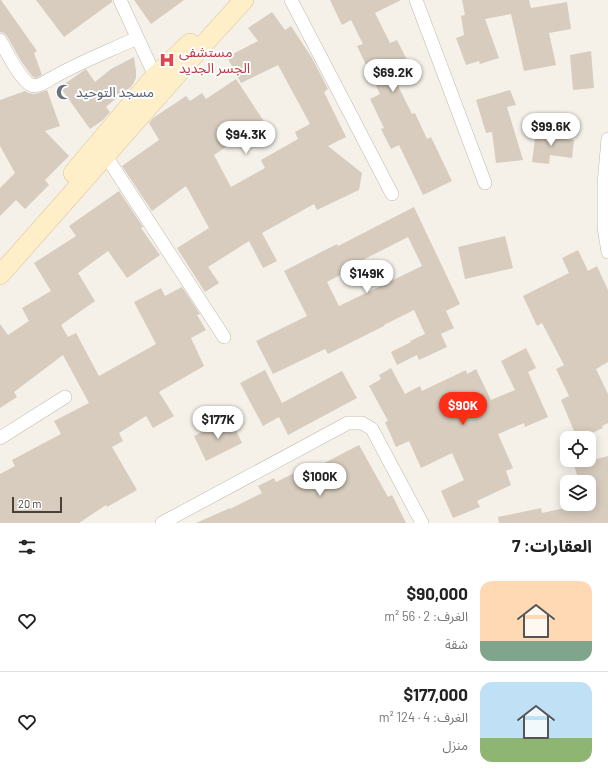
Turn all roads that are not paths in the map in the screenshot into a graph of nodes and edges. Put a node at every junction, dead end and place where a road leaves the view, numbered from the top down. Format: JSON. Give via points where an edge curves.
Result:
{"nodes":[{"id":1,"x":120,"y":0,"type":"edge"},
{"id":2,"x":234,"y":0,"type":"edge"},
{"id":3,"x":244,"y":0,"type":"edge"},
{"id":4,"x":291,"y":0,"type":"edge"},
{"id":5,"x":416,"y":0,"type":"edge"},
{"id":6,"x":137,"y":38,"type":"junction"},
{"id":7,"x":0,"y":40,"type":"edge"},
{"id":8,"x":155,"y":76,"type":"junction"},
{"id":9,"x":608,"y":139,"type":"edge"},
{"id":10,"x":106,"y":156,"type":"junction"},
{"id":11,"x":484,"y":183,"type":"dead end"},
{"id":12,"x":392,"y":194,"type":"dead end"},
{"id":13,"x":608,"y":252,"type":"edge"},
{"id":14,"x":0,"y":260,"type":"edge"},
{"id":15,"x":0,"y":275,"type":"edge"},
{"id":16,"x":224,"y":337,"type":"dead end"},
{"id":17,"x":65,"y":397,"type":"dead end"},
{"id":18,"x":0,"y":438,"type":"edge"},
{"id":19,"x":162,"y":523,"type":"edge"},
{"id":20,"x":422,"y":523,"type":"edge"}],
"edges":[{"from":1,"to":6,"type":"street"},
{"from":2,"to":8,"type":"main road"},
{"from":3,"to":10,"type":"main road"},
{"from":4,"to":12,"type":"street"},
{"from":5,"to":11,"type":"street"},
{"from":6,"to":7,"type":"street","via":[[35,85],[21,77]]},
{"from":6,"to":8,"type":"street"},
{"from":8,"to":14,"type":"main road"},
{"from":9,"to":13,"type":"street","via":[[604,227]]},
{"from":10,"to":15,"type":"main road"},
{"from":10,"to":16,"type":"street"},
{"from":17,"to":18,"type":"street"},
{"from":19,"to":20,"type":"street","via":[[348,423],[362,423],[372,429]]}]}
